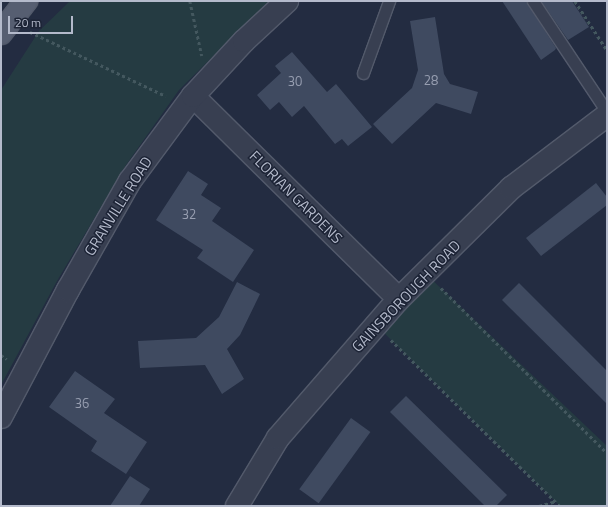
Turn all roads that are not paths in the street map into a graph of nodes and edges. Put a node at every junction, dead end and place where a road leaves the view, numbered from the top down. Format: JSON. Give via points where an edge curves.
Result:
{"nodes":[{"id":1,"x":26,"y":1,"type":"edge"},
{"id":2,"x":286,"y":1,"type":"edge"},
{"id":3,"x":389,"y":1,"type":"edge"},
{"id":4,"x":533,"y":1,"type":"edge"},
{"id":5,"x":1,"y":33,"type":"edge"},
{"id":6,"x":363,"y":73,"type":"dead end"},
{"id":7,"x":194,"y":96,"type":"junction"},
{"id":8,"x":607,"y":112,"type":"edge"},
{"id":9,"x":607,"y":115,"type":"edge"},
{"id":10,"x":399,"y":299,"type":"junction"},
{"id":11,"x":1,"y":417,"type":"edge"},
{"id":12,"x":237,"y":506,"type":"edge"}],
"edges":[{"from":1,"to":5,"type":"main road"},
{"from":2,"to":7,"type":"street","name":"GRANVILLE ROAD"},
{"from":3,"to":6,"type":"lane"},
{"from":4,"to":8,"type":"lane"},
{"from":7,"to":10,"type":"street","name":"FLORIAN GARDENS"},
{"from":7,"to":11,"type":"street","name":"GRANVILLE ROAD","via":[[130,181],[68,290]]},
{"from":9,"to":10,"type":"street","name":"GAINSBOROUGH ROAD","via":[[511,188]]},
{"from":10,"to":12,"type":"street","name":"GAINSBOROUGH ROAD","via":[[278,438]]}]}
